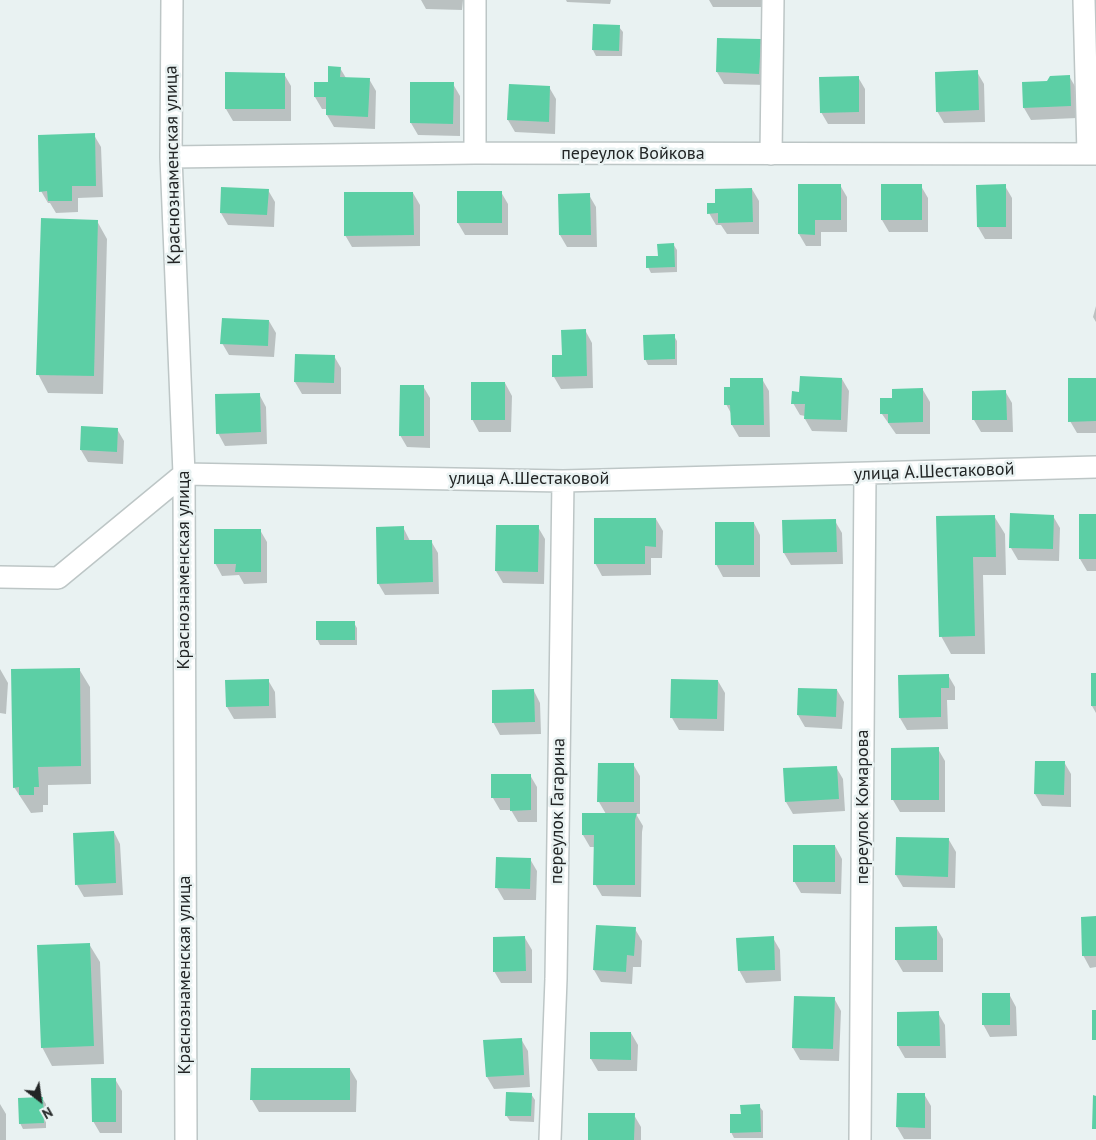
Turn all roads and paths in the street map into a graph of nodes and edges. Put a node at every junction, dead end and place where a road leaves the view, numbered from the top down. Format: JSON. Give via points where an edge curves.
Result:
{"nodes":[{"id":1,"x":172,"y":0,"type":"edge"},
{"id":2,"x":475,"y":0,"type":"edge"},
{"id":3,"x":773,"y":0,"type":"edge"},
{"id":4,"x":1084,"y":0,"type":"edge"},
{"id":5,"x":475,"y":153,"type":"junction"},
{"id":6,"x":771,"y":154,"type":"junction"},
{"id":7,"x":1092,"y":154,"type":"edge"},
{"id":8,"x":171,"y":157,"type":"junction"},
{"id":9,"x":1096,"y":467,"type":"edge"},
{"id":10,"x":184,"y":474,"type":"junction"},
{"id":11,"x":865,"y":474,"type":"junction"},
{"id":12,"x":563,"y":481,"type":"junction"},
{"id":13,"x":0,"y":577,"type":"edge"},
{"id":14,"x":186,"y":1140,"type":"edge"},
{"id":15,"x":550,"y":1140,"type":"edge"},
{"id":16,"x":860,"y":1140,"type":"edge"}],
"edges":[{"from":1,"to":8,"type":"street","name":"Краснознаменская улица"},
{"from":2,"to":5,"type":"street"},
{"from":3,"to":6,"type":"street"},
{"from":4,"to":7,"type":"street"},
{"from":5,"to":6,"type":"street","name":"переулок Войкова"},
{"from":5,"to":8,"type":"street","name":"переулок Войкова"},
{"from":6,"to":7,"type":"street","name":"переулок Войкова"},
{"from":8,"to":10,"type":"street","name":"Краснознаменская улица"},
{"from":9,"to":11,"type":"street","name":"улица А.Шестаковой"},
{"from":10,"to":12,"type":"street","name":"улица А.Шестаковой"},
{"from":10,"to":13,"type":"street","via":[[58,578]]},
{"from":10,"to":14,"type":"street","name":"Краснознаменская улица"},
{"from":11,"to":12,"type":"street","name":"улица А.Шестаковой"},
{"from":11,"to":16,"type":"street","name":"переулок Комарова"},
{"from":12,"to":15,"type":"street","name":"переулок Гагарина","via":[[556,979]]}]}
